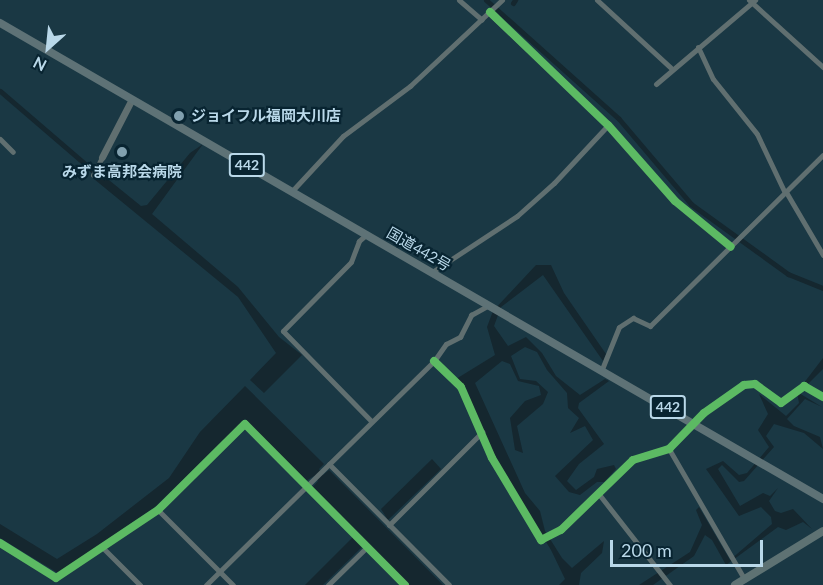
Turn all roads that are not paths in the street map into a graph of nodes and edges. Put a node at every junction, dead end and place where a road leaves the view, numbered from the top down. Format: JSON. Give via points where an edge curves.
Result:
{"nodes":[{"id":1,"x":459,"y":0,"type":"edge"},
{"id":2,"x":597,"y":0,"type":"edge"},
{"id":3,"x":501,"y":1,"type":"edge"},
{"id":4,"x":752,"y":1,"type":"edge"},
{"id":5,"x":489,"y":12,"type":"junction"},
{"id":6,"x":482,"y":20,"type":"junction"},
{"id":7,"x":0,"y":23,"type":"edge"},
{"id":8,"x":698,"y":47,"type":"junction"},
{"id":9,"x":823,"y":67,"type":"edge"},
{"id":10,"x":671,"y":68,"type":"junction"},
{"id":11,"x":656,"y":84,"type":"dead end"},
{"id":12,"x":132,"y":99,"type":"junction"},
{"id":13,"x":609,"y":125,"type":"junction"},
{"id":14,"x":0,"y":139,"type":"edge"},
{"id":15,"x":13,"y":152,"type":"dead end"},
{"id":16,"x":823,"y":154,"type":"edge"},
{"id":17,"x":102,"y":157,"type":"joint"},
{"id":18,"x":93,"y":175,"type":"dead end"},
{"id":19,"x":292,"y":191,"type":"junction"},
{"id":20,"x":786,"y":193,"type":"junction"},
{"id":21,"x":367,"y":234,"type":"junction"},
{"id":22,"x":731,"y":247,"type":"junction"},
{"id":23,"x":823,"y":255,"type":"edge"},
{"id":24,"x":432,"y":272,"type":"junction"},
{"id":25,"x":492,"y":305,"type":"junction"},
{"id":26,"x":434,"y":361,"type":"junction"},
{"id":27,"x":602,"y":369,"type":"junction"},
{"id":28,"x":823,"y":398,"type":"edge"},
{"id":29,"x":372,"y":421,"type":"junction"},
{"id":30,"x":696,"y":423,"type":"junction"},
{"id":31,"x":482,"y":432,"type":"junction"},
{"id":32,"x":669,"y":449,"type":"junction"},
{"id":33,"x":328,"y":466,"type":"junction"},
{"id":34,"x":308,"y":485,"type":"junction"},
{"id":35,"x":598,"y":493,"type":"junction"},
{"id":36,"x":823,"y":499,"type":"edge"},
{"id":37,"x":158,"y":510,"type":"junction"},
{"id":38,"x":389,"y":525,"type":"junction"},
{"id":39,"x":823,"y":531,"type":"edge"},
{"id":40,"x":0,"y":543,"type":"edge"},
{"id":41,"x":367,"y":547,"type":"junction"},
{"id":42,"x":104,"y":549,"type":"junction"},
{"id":43,"x":220,"y":572,"type":"junction"},
{"id":44,"x":745,"y":580,"type":"junction"},
{"id":45,"x":140,"y":585,"type":"edge"},
{"id":46,"x":206,"y":585,"type":"edge"},
{"id":47,"x":233,"y":585,"type":"edge"},
{"id":48,"x":328,"y":585,"type":"edge"},
{"id":49,"x":405,"y":585,"type":"edge"},
{"id":50,"x":449,"y":585,"type":"edge"},
{"id":51,"x":670,"y":585,"type":"edge"},
{"id":52,"x":736,"y":585,"type":"edge"}],
"edges":[{"from":1,"to":6,"type":"street"},
{"from":2,"to":10,"type":"street"},
{"from":3,"to":5,"type":"street"},
{"from":4,"to":8,"type":"street"},
{"from":4,"to":9,"type":"street"},
{"from":5,"to":6,"type":"street"},
{"from":5,"to":13,"type":"street"},
{"from":6,"to":19,"type":"street","via":[[446,55],[343,136]]},
{"from":7,"to":12,"type":"highway","name":"国道442号","number":"442"},
{"from":8,"to":10,"type":"street"},
{"from":8,"to":20,"type":"street","via":[[712,79],[768,154]]},
{"from":10,"to":11,"type":"street"},
{"from":12,"to":17,"type":"street"},
{"from":12,"to":19,"type":"highway","name":"国道442号","number":"442"},
{"from":13,"to":22,"type":"street","via":[[675,201]]},
{"from":13,"to":24,"type":"street","via":[[555,183],[517,216]]},
{"from":14,"to":15,"type":"street"},
{"from":16,"to":20,"type":"street"},
{"from":17,"to":18,"type":"street"},
{"from":19,"to":21,"type":"highway","name":"国道442号","number":"442"},
{"from":20,"to":22,"type":"street"},
{"from":20,"to":23,"type":"street"},
{"from":21,"to":24,"type":"highway","name":"国道442号","number":"442"},
{"from":21,"to":29,"type":"street","via":[[359,241],[351,262],[283,331]]},
{"from":22,"to":27,"type":"street","via":[[650,326],[633,318],[619,327]]},
{"from":24,"to":25,"type":"highway","name":"国道442号","number":"442"},
{"from":25,"to":26,"type":"street","via":[[471,315],[460,336],[446,344]]},
{"from":25,"to":27,"type":"highway","name":"国道442号","number":"442"},
{"from":26,"to":29,"type":"street"},
{"from":26,"to":31,"type":"street","via":[[461,387]]},
{"from":27,"to":30,"type":"highway","name":"国道442号","number":"442"},
{"from":28,"to":30,"type":"street","via":[[804,386],[781,403],[748,383],[704,413]]},
{"from":29,"to":33,"type":"street"},
{"from":30,"to":32,"type":"street"},
{"from":30,"to":36,"type":"highway","name":"国道442号","number":"442"},
{"from":31,"to":35,"type":"street","via":[[492,458],[541,540],[561,530]]},
{"from":31,"to":38,"type":"street"},
{"from":32,"to":35,"type":"street","via":[[633,460]]},
{"from":32,"to":44,"type":"street","via":[[720,543]]},
{"from":33,"to":34,"type":"street"},
{"from":33,"to":38,"type":"street"},
{"from":34,"to":37,"type":"street","via":[[245,424]]},
{"from":34,"to":41,"type":"street"},
{"from":34,"to":43,"type":"street"},
{"from":35,"to":51,"type":"street"},
{"from":37,"to":42,"type":"street"},
{"from":37,"to":43,"type":"street"},
{"from":38,"to":50,"type":"street"},
{"from":39,"to":44,"type":"main road"},
{"from":40,"to":42,"type":"street","via":[[56,578]]},
{"from":41,"to":48,"type":"street"},
{"from":41,"to":49,"type":"street"},
{"from":42,"to":45,"type":"street"},
{"from":43,"to":46,"type":"street"},
{"from":43,"to":47,"type":"street"},
{"from":44,"to":52,"type":"main road"}]}
